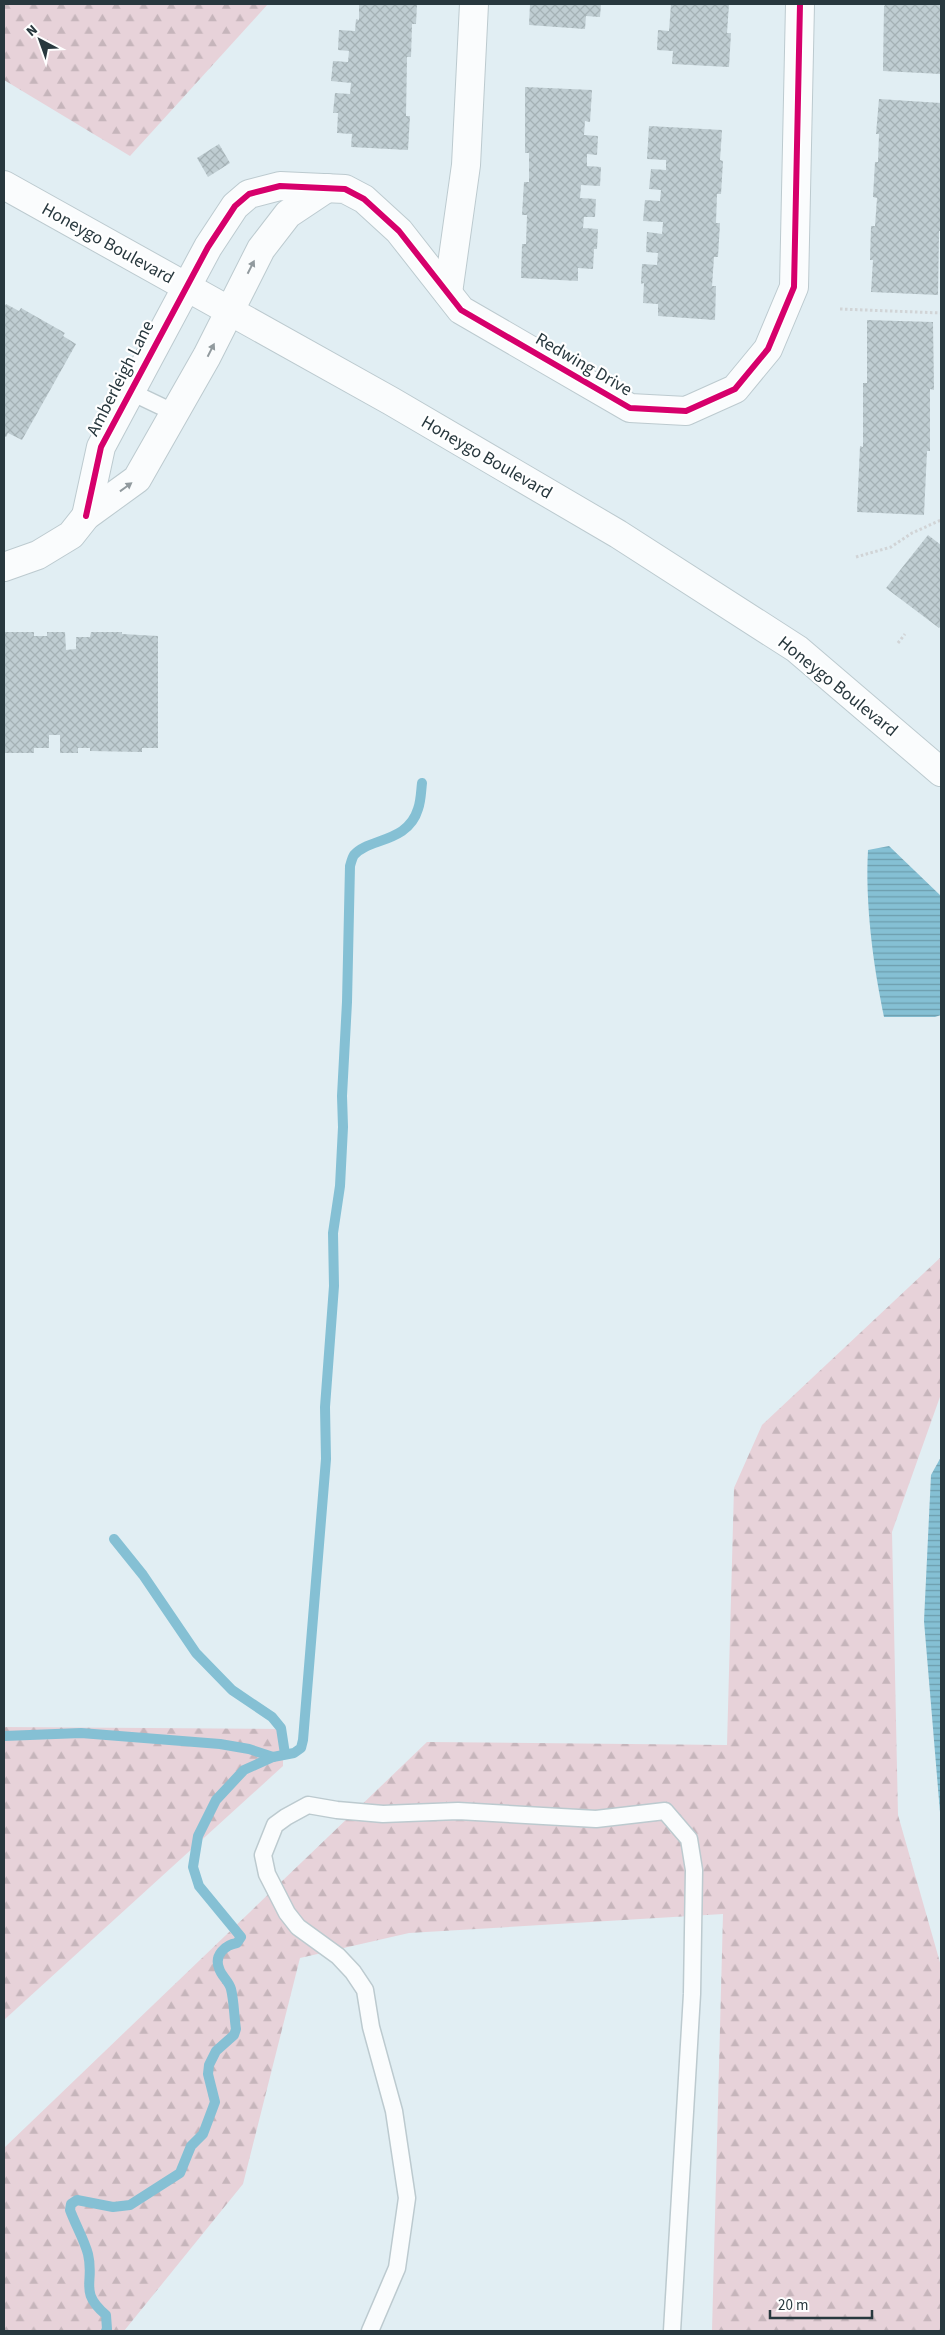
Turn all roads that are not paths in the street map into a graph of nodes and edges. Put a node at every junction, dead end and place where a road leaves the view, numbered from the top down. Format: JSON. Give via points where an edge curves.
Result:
{"nodes":[{"id":1,"x":474,"y":4,"type":"edge"},
{"id":2,"x":800,"y":4,"type":"edge"},
{"id":3,"x":4,"y":185,"type":"edge"},
{"id":4,"x":327,"y":188,"type":"junction"},
{"id":5,"x":185,"y":287,"type":"junction"},
{"id":6,"x":448,"y":293,"type":"junction"},
{"id":7,"x":229,"y":310,"type":"junction"},
{"id":8,"x":131,"y":392,"type":"junction"},
{"id":9,"x":175,"y":413,"type":"junction"},
{"id":10,"x":86,"y":516,"type":"junction"},
{"id":11,"x":4,"y":567,"type":"edge"},
{"id":12,"x":941,"y":772,"type":"edge"},
{"id":13,"x":370,"y":2331,"type":"edge"},
{"id":14,"x":672,"y":2331,"type":"edge"}],
"edges":[{"from":1,"to":6,"type":"street","via":[[466,165]]},
{"from":2,"to":6,"type":"street","name":"Redwing Drive","via":[[794,287],[768,349],[735,389],[686,411],[630,408],[461,310]]},
{"from":3,"to":5,"type":"street","name":"Honeygo Boulevard"},
{"from":4,"to":5,"type":"street","name":"Redwing Drive","via":[[280,186],[249,194],[224,220]]},
{"from":4,"to":6,"type":"street","name":"Redwing Drive","via":[[345,189],[364,199],[399,231]]},
{"from":7,"to":4,"type":"street","one_way":true,"via":[[261,249],[288,214]]},
{"from":5,"to":7,"type":"street","name":"Honeygo Boulevard"},
{"from":5,"to":8,"type":"street","name":"Amberleigh Lane"},
{"from":9,"to":7,"type":"street","name":"Amberleigh Lane","one_way":true},
{"from":7,"to":12,"type":"street","name":"Honeygo Boulevard","via":[[618,534],[797,648]]},
{"from":8,"to":9,"type":"lane"},
{"from":8,"to":10,"type":"street","name":"Amberleigh Lane","via":[[101,447]]},
{"from":10,"to":9,"type":"street","name":"Amberleigh Lane","one_way":true,"via":[[137,479]]},
{"from":10,"to":11,"type":"street","name":"Amberleigh Lane","via":[[71,536],[38,555]]},
{"from":13,"to":14,"type":"lane","via":[[397,2268],[407,2198],[394,2111],[371,2027],[365,1990],[338,1956],[298,1927],[267,1874],[263,1855],[275,1825],[308,1805],[383,1814],[458,1811],[596,1819],[665,1811],[689,1839],[694,1870],[692,1994]]}]}
